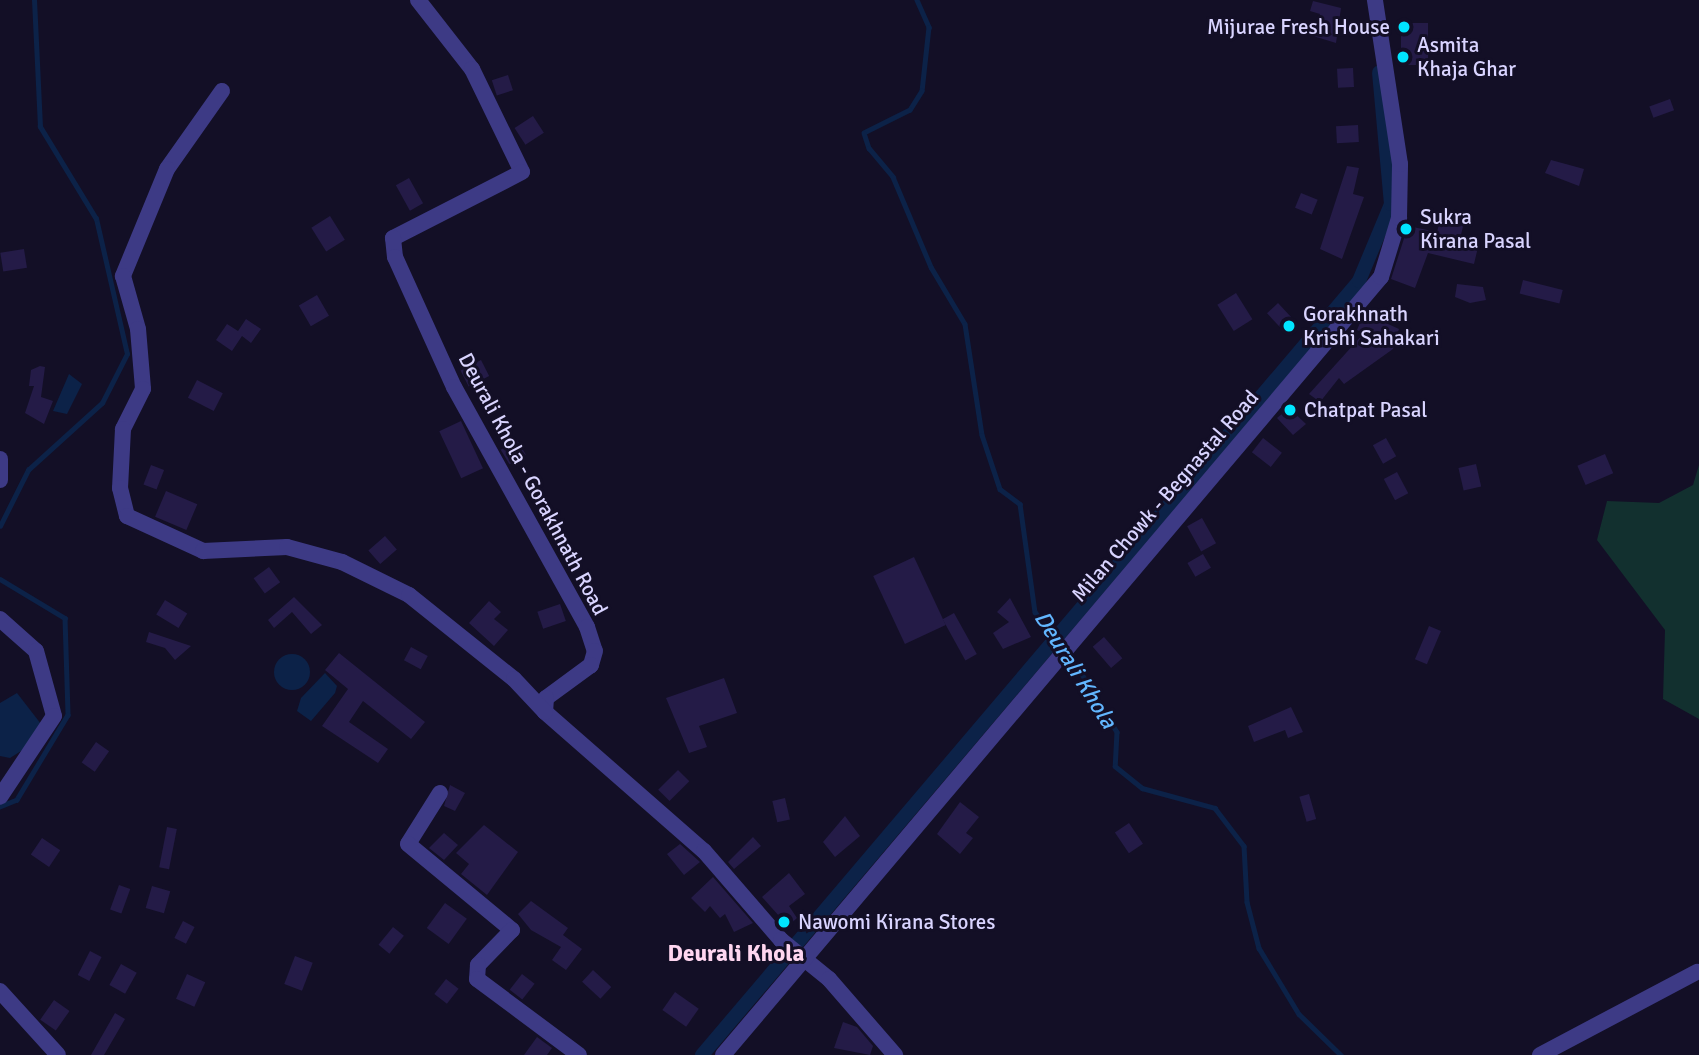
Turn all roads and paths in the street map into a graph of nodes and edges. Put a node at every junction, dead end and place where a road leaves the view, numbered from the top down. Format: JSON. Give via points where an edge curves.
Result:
{"nodes":[{"id":1,"x":418,"y":0,"type":"edge"},
{"id":2,"x":1377,"y":1,"type":"edge"},
{"id":3,"x":222,"y":91,"type":"dead end"},
{"id":4,"x":0,"y":459,"type":"edge"},
{"id":5,"x":0,"y":480,"type":"edge"},
{"id":6,"x":0,"y":619,"type":"edge"},
{"id":7,"x":545,"y":712,"type":"junction"},
{"id":8,"x":440,"y":793,"type":"dead end"},
{"id":9,"x":0,"y":797,"type":"edge"},
{"id":10,"x":800,"y":959,"type":"junction"},
{"id":11,"x":1698,"y":973,"type":"edge"},
{"id":12,"x":0,"y":991,"type":"edge"},
{"id":13,"x":58,"y":1055,"type":"edge"},
{"id":14,"x":579,"y":1055,"type":"edge"},
{"id":15,"x":723,"y":1055,"type":"edge"},
{"id":16,"x":895,"y":1055,"type":"edge"},
{"id":17,"x":1540,"y":1055,"type":"edge"}],
"edges":[{"from":1,"to":7,"type":"street","name":"Deurali Khola - Gorakhnath Road","via":[[472,69],[523,172],[393,238],[395,257],[454,387],[591,639],[591,665],[546,698]]},
{"from":2,"to":10,"type":"street","name":"Milan Chowk - Begnastal Road","via":[[1400,164],[1399,218],[1381,277]]},
{"from":3,"to":7,"type":"street","via":[[167,169],[123,276],[138,329],[143,389],[123,429],[120,488],[127,516],[203,551],[287,547],[342,562],[409,595],[514,679]]},
{"from":4,"to":5,"type":"street"},
{"from":6,"to":9,"type":"street","via":[[36,651],[54,716]]},
{"from":7,"to":10,"type":"street","via":[[704,851]]},
{"from":8,"to":14,"type":"street","via":[[408,844],[512,930],[478,965],[477,979]]},
{"from":10,"to":15,"type":"street","name":"Milan Chowk - Begnastal Road"},
{"from":10,"to":16,"type":"street","via":[[829,979]]},
{"from":11,"to":17,"type":"street"},
{"from":12,"to":13,"type":"street"}]}
